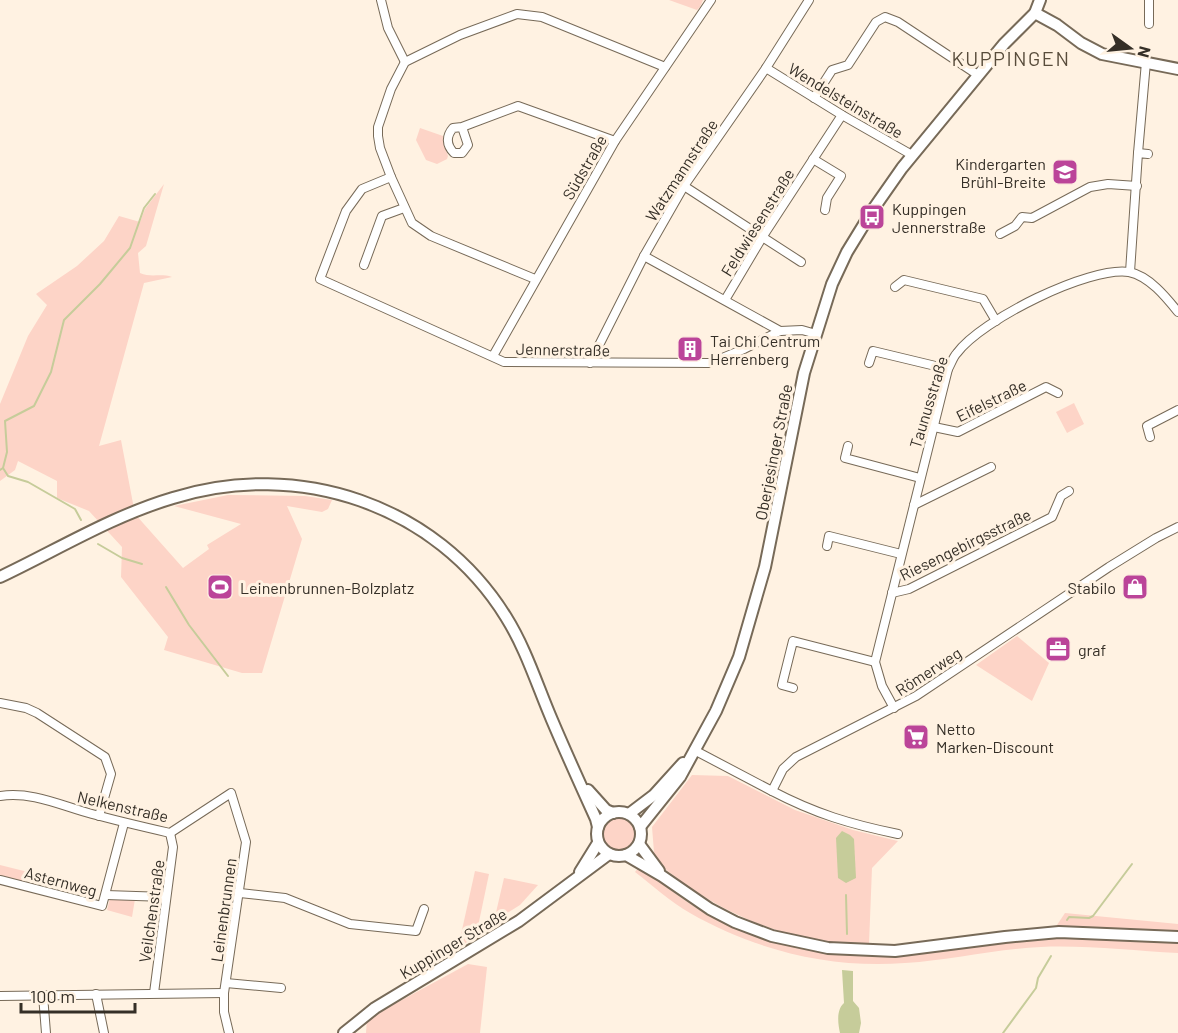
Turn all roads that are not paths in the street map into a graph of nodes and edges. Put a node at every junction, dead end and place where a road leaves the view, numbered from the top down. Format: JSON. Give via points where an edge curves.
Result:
{"nodes":[{"id":1,"x":381,"y":0,"type":"edge"},
{"id":2,"x":711,"y":0,"type":"edge"},
{"id":3,"x":809,"y":0,"type":"edge"},
{"id":4,"x":1040,"y":0,"type":"edge"},
{"id":5,"x":1149,"y":0,"type":"edge"},
{"id":6,"x":1035,"y":14,"type":"junction"},
{"id":7,"x":1149,"y":24,"type":"dead end"},
{"id":8,"x":405,"y":62,"type":"junction"},
{"id":9,"x":1146,"y":62,"type":"junction"},
{"id":10,"x":665,"y":68,"type":"junction"},
{"id":11,"x":766,"y":68,"type":"junction"},
{"id":12,"x":1178,"y":69,"type":"edge"},
{"id":13,"x":978,"y":75,"type":"junction"},
{"id":14,"x":814,"y":98,"type":"junction"},
{"id":15,"x":842,"y":115,"type":"junction"},
{"id":16,"x":462,"y":128,"type":"dead end"},
{"id":17,"x":615,"y":141,"type":"junction"},
{"id":18,"x":1138,"y":153,"type":"junction"},
{"id":19,"x":1148,"y":154,"type":"dead end"},
{"id":20,"x":912,"y":155,"type":"junction"},
{"id":21,"x":813,"y":159,"type":"junction"},
{"id":22,"x":391,"y":177,"type":"junction"},
{"id":23,"x":684,"y":186,"type":"junction"},
{"id":24,"x":1137,"y":186,"type":"junction"},
{"id":25,"x":404,"y":208,"type":"junction"},
{"id":26,"x":825,"y":210,"type":"dead end"},
{"id":27,"x":1000,"y":234,"type":"dead end"},
{"id":28,"x":763,"y":236,"type":"junction"},
{"id":29,"x":644,"y":256,"type":"junction"},
{"id":30,"x":801,"y":262,"type":"dead end"},
{"id":31,"x":364,"y":265,"type":"dead end"},
{"id":32,"x":1130,"y":272,"type":"junction"},
{"id":33,"x":536,"y":279,"type":"junction"},
{"id":34,"x":895,"y":287,"type":"dead end"},
{"id":35,"x":725,"y":300,"type":"junction"},
{"id":36,"x":1178,"y":312,"type":"edge"},
{"id":37,"x":996,"y":321,"type":"junction"},
{"id":38,"x":780,"y":331,"type":"junction"},
{"id":39,"x":816,"y":334,"type":"junction"},
{"id":40,"x":493,"y":356,"type":"junction"},
{"id":41,"x":590,"y":363,"type":"junction"},
{"id":42,"x":869,"y":363,"type":"dead end"},
{"id":43,"x":948,"y":369,"type":"junction"},
{"id":44,"x":1058,"y":393,"type":"dead end"},
{"id":45,"x":1178,"y":410,"type":"edge"},
{"id":46,"x":934,"y":427,"type":"junction"},
{"id":47,"x":1150,"y":436,"type":"dead end"},
{"id":48,"x":848,"y":446,"type":"dead end"},
{"id":49,"x":992,"y":467,"type":"dead end"},
{"id":50,"x":920,"y":478,"type":"junction"},
{"id":51,"x":1069,"y":491,"type":"dead end"},
{"id":52,"x":914,"y":505,"type":"junction"},
{"id":53,"x":1178,"y":527,"type":"edge"},
{"id":54,"x":827,"y":546,"type":"dead end"},
{"id":55,"x":901,"y":554,"type":"junction"},
{"id":56,"x":0,"y":577,"type":"edge"},
{"id":57,"x":892,"y":593,"type":"junction"},
{"id":58,"x":875,"y":662,"type":"junction"},
{"id":59,"x":793,"y":688,"type":"dead end"},
{"id":60,"x":0,"y":703,"type":"edge"},
{"id":61,"x":894,"y":708,"type":"junction"},
{"id":62,"x":692,"y":754,"type":"junction"},
{"id":63,"x":577,"y":775,"type":"junction"},
{"id":64,"x":772,"y":791,"type":"junction"},
{"id":65,"x":231,"y":793,"type":"joint"},
{"id":66,"x":0,"y":796,"type":"edge"},
{"id":67,"x":613,"y":813,"type":"junction"},
{"id":68,"x":629,"y":814,"type":"junction"},
{"id":69,"x":99,"y":816,"type":"junction"},
{"id":70,"x":124,"y":823,"type":"junction"},
{"id":71,"x":598,"y":826,"type":"junction"},
{"id":72,"x":640,"y":827,"type":"junction"},
{"id":73,"x":170,"y":833,"type":"junction"},
{"id":74,"x":898,"y":834,"type":"dead end"},
{"id":75,"x":598,"y":843,"type":"junction"},
{"id":76,"x":639,"y":844,"type":"junction"},
{"id":77,"x":609,"y":854,"type":"junction"},
{"id":78,"x":626,"y":855,"type":"junction"},
{"id":79,"x":662,"y":876,"type":"junction"},
{"id":80,"x":576,"y":878,"type":"junction"},
{"id":81,"x":1,"y":880,"type":"edge"},
{"id":82,"x":240,"y":892,"type":"junction"},
{"id":83,"x":106,"y":895,"type":"junction"},
{"id":84,"x":166,"y":897,"type":"junction"},
{"id":85,"x":424,"y":909,"type":"dead end"},
{"id":86,"x":1178,"y":937,"type":"edge"},
{"id":87,"x":226,"y":982,"type":"junction"},
{"id":88,"x":280,"y":988,"type":"dead end"},
{"id":89,"x":154,"y":993,"type":"junction"},
{"id":90,"x":224,"y":993,"type":"junction"},
{"id":91,"x":96,"y":994,"type":"junction"},
{"id":92,"x":43,"y":995,"type":"junction"},
{"id":93,"x":0,"y":996,"type":"edge"},
{"id":94,"x":46,"y":1033,"type":"edge"},
{"id":95,"x":104,"y":1033,"type":"edge"},
{"id":96,"x":229,"y":1033,"type":"edge"},
{"id":97,"x":344,"y":1033,"type":"edge"}],
"edges":[{"from":1,"to":8,"type":"street","via":[[388,28]]},
{"from":2,"to":10,"type":"street","name":"Südstraße"},
{"from":3,"to":11,"type":"street","name":"Watzmannstraße"},
{"from":4,"to":6,"type":"main road"},
{"from":5,"to":7,"type":"street"},
{"from":6,"to":9,"type":"main road","via":[[1102,54]]},
{"from":6,"to":13,"type":"main road","name":"Oberjesinger Straße"},
{"from":8,"to":10,"type":"street","via":[[460,35],[517,14],[542,17]]},
{"from":8,"to":22,"type":"street","via":[[378,127],[380,147]]},
{"from":9,"to":12,"type":"main road"},
{"from":9,"to":18,"type":"street"},
{"from":10,"to":17,"type":"street","name":"Südstraße"},
{"from":11,"to":14,"type":"street","name":"Wendelsteinstraße"},
{"from":11,"to":23,"type":"street","name":"Watzmannstraße"},
{"from":13,"to":14,"type":"street","via":[[885,17],[876,22],[848,65],[832,70]]},
{"from":13,"to":20,"type":"main road","name":"Oberjesinger Straße"},
{"from":14,"to":15,"type":"street","name":"Wendelsteinstraße"},
{"from":15,"to":20,"type":"street","name":"Wendelsteinstraße"},
{"from":15,"to":21,"type":"street","name":"Feldwiesenstraße"},
{"from":16,"to":17,"type":"street","via":[[518,106]]},
{"from":17,"to":33,"type":"street","name":"Südstraße"},
{"from":18,"to":19,"type":"street"},
{"from":18,"to":24,"type":"street"},
{"from":20,"to":39,"type":"main road","name":"Oberjesinger Straße","via":[[847,252]]},
{"from":21,"to":26,"type":"street","name":"Feldwiesenstraße","via":[[842,176],[827,198]]},
{"from":21,"to":28,"type":"street","name":"Feldwiesenstraße"},
{"from":22,"to":25,"type":"street"},
{"from":22,"to":40,"type":"street","name":"Jennerstraße","via":[[362,189],[346,211],[320,279]]},
{"from":23,"to":28,"type":"street"},
{"from":23,"to":29,"type":"street","name":"Watzmannstraße"},
{"from":24,"to":27,"type":"street","via":[[1090,187],[1032,218],[1022,217]]},
{"from":24,"to":32,"type":"street"},
{"from":25,"to":31,"type":"street","via":[[382,216]]},
{"from":25,"to":33,"type":"street","via":[[412,223],[431,236]]},
{"from":28,"to":30,"type":"street"},
{"from":28,"to":35,"type":"street","name":"Feldwiesenstraße"},
{"from":29,"to":35,"type":"street"},
{"from":29,"to":41,"type":"street","name":"Watzmannstraße"},
{"from":32,"to":36,"type":"street","via":[[1158,287]]},
{"from":32,"to":37,"type":"street","name":"Taunusstraße","via":[[1093,276],[1061,286]]},
{"from":33,"to":40,"type":"street","name":"Südstraße"},
{"from":34,"to":37,"type":"street","via":[[904,280],[983,298]]},
{"from":35,"to":38,"type":"street"},
{"from":37,"to":43,"type":"street","name":"Taunusstraße","via":[[957,352]]},
{"from":38,"to":39,"type":"street","name":"Jennerstraße"},
{"from":38,"to":41,"type":"street","name":"Jennerstraße","via":[[710,363]]},
{"from":39,"to":62,"type":"main road","name":"Oberjesinger Straße","via":[[800,389],[751,620],[732,677]]},
{"from":40,"to":41,"type":"street","name":"Jennerstraße","via":[[504,362]]},
{"from":42,"to":43,"type":"street","via":[[873,351]]},
{"from":43,"to":46,"type":"street","name":"Taunusstraße"},
{"from":44,"to":46,"type":"street","name":"Eifelstraße","via":[[1046,387],[958,432]]},
{"from":45,"to":47,"type":"street","via":[[1147,426]]},
{"from":46,"to":50,"type":"street","name":"Taunusstraße"},
{"from":48,"to":50,"type":"street","via":[[845,458]]},
{"from":49,"to":52,"type":"street"},
{"from":50,"to":52,"type":"street","name":"Taunusstraße"},
{"from":51,"to":57,"type":"street","name":"Riesengebirgsstraße","via":[[1061,496],[1052,517],[909,589]]},
{"from":52,"to":55,"type":"street","name":"Taunusstraße"},
{"from":53,"to":61,"type":"street","name":"Römerweg","via":[[1109,567]]},
{"from":54,"to":55,"type":"street","via":[[829,536]]},
{"from":55,"to":57,"type":"street","name":"Taunusstraße"},
{"from":56,"to":63,"type":"main road","via":[[79,537],[171,498],[210,488],[282,484],[349,497],[413,525],[470,571],[496,603],[522,647]]},
{"from":57,"to":58,"type":"street","name":"Taunusstraße"},
{"from":58,"to":59,"type":"street","via":[[793,641],[782,685]]},
{"from":58,"to":61,"type":"street"},
{"from":60,"to":69,"type":"street","via":[[37,713],[105,757],[111,774]]},
{"from":61,"to":64,"type":"street","name":"Römerweg","via":[[796,757],[783,769]]},
{"from":62,"to":64,"type":"street"},
{"from":62,"to":68,"type":"main road","via":[[654,795]]},
{"from":62,"to":72,"type":"main road","via":[[680,777]]},
{"from":63,"to":67,"type":"main road","via":[[601,805]]},
{"from":63,"to":71,"type":"main road"},
{"from":64,"to":74,"type":"street","via":[[839,820]]},
{"from":65,"to":73,"type":"street","name":"Nelkenstraße"},
{"from":65,"to":82,"type":"street","name":"Leinenbrunnen","via":[[246,842]]},
{"from":66,"to":69,"type":"street","name":"Nelkenstraße","via":[[36,798]]},
{"from":67,"to":68,"type":"main road"},
{"from":67,"to":71,"type":"main road"},
{"from":68,"to":72,"type":"main road"},
{"from":69,"to":70,"type":"street","name":"Nelkenstraße"},
{"from":70,"to":73,"type":"street","name":"Nelkenstraße"},
{"from":70,"to":83,"type":"street","name":"Asternweg"},
{"from":71,"to":75,"type":"main road"},
{"from":72,"to":76,"type":"main road"},
{"from":73,"to":84,"type":"street","name":"Veilchenstraße","via":[[173,847]]},
{"from":75,"to":77,"type":"main road"},
{"from":75,"to":80,"type":"main road","name":"Kuppinger Straße"},
{"from":76,"to":78,"type":"main road"},
{"from":76,"to":79,"type":"main road"},
{"from":77,"to":78,"type":"main road"},
{"from":77,"to":80,"type":"main road","name":"Kuppinger Straße"},
{"from":78,"to":79,"type":"main road"},
{"from":79,"to":86,"type":"main road","via":[[735,922],[786,940],[828,948],[895,951],[1059,932]]},
{"from":80,"to":97,"type":"main road","name":"Kuppinger Straße","via":[[519,921],[375,1008]]},
{"from":81,"to":83,"type":"street","name":"Asternweg","via":[[102,906]]},
{"from":82,"to":85,"type":"street","via":[[285,898],[350,924],[416,931]]},
{"from":82,"to":87,"type":"street","name":"Leinenbrunnen"},
{"from":83,"to":84,"type":"street","name":"Asternweg"},
{"from":84,"to":89,"type":"street","name":"Veilchenstraße"},
{"from":87,"to":88,"type":"street"},
{"from":87,"to":90,"type":"street","name":"Leinenbrunnen"},
{"from":89,"to":90,"type":"street"},
{"from":89,"to":91,"type":"street"},
{"from":90,"to":96,"type":"street","name":"Leinenbrunnen"},
{"from":91,"to":92,"type":"street"},
{"from":91,"to":95,"type":"street"},
{"from":92,"to":93,"type":"street"},
{"from":92,"to":94,"type":"street"}]}
